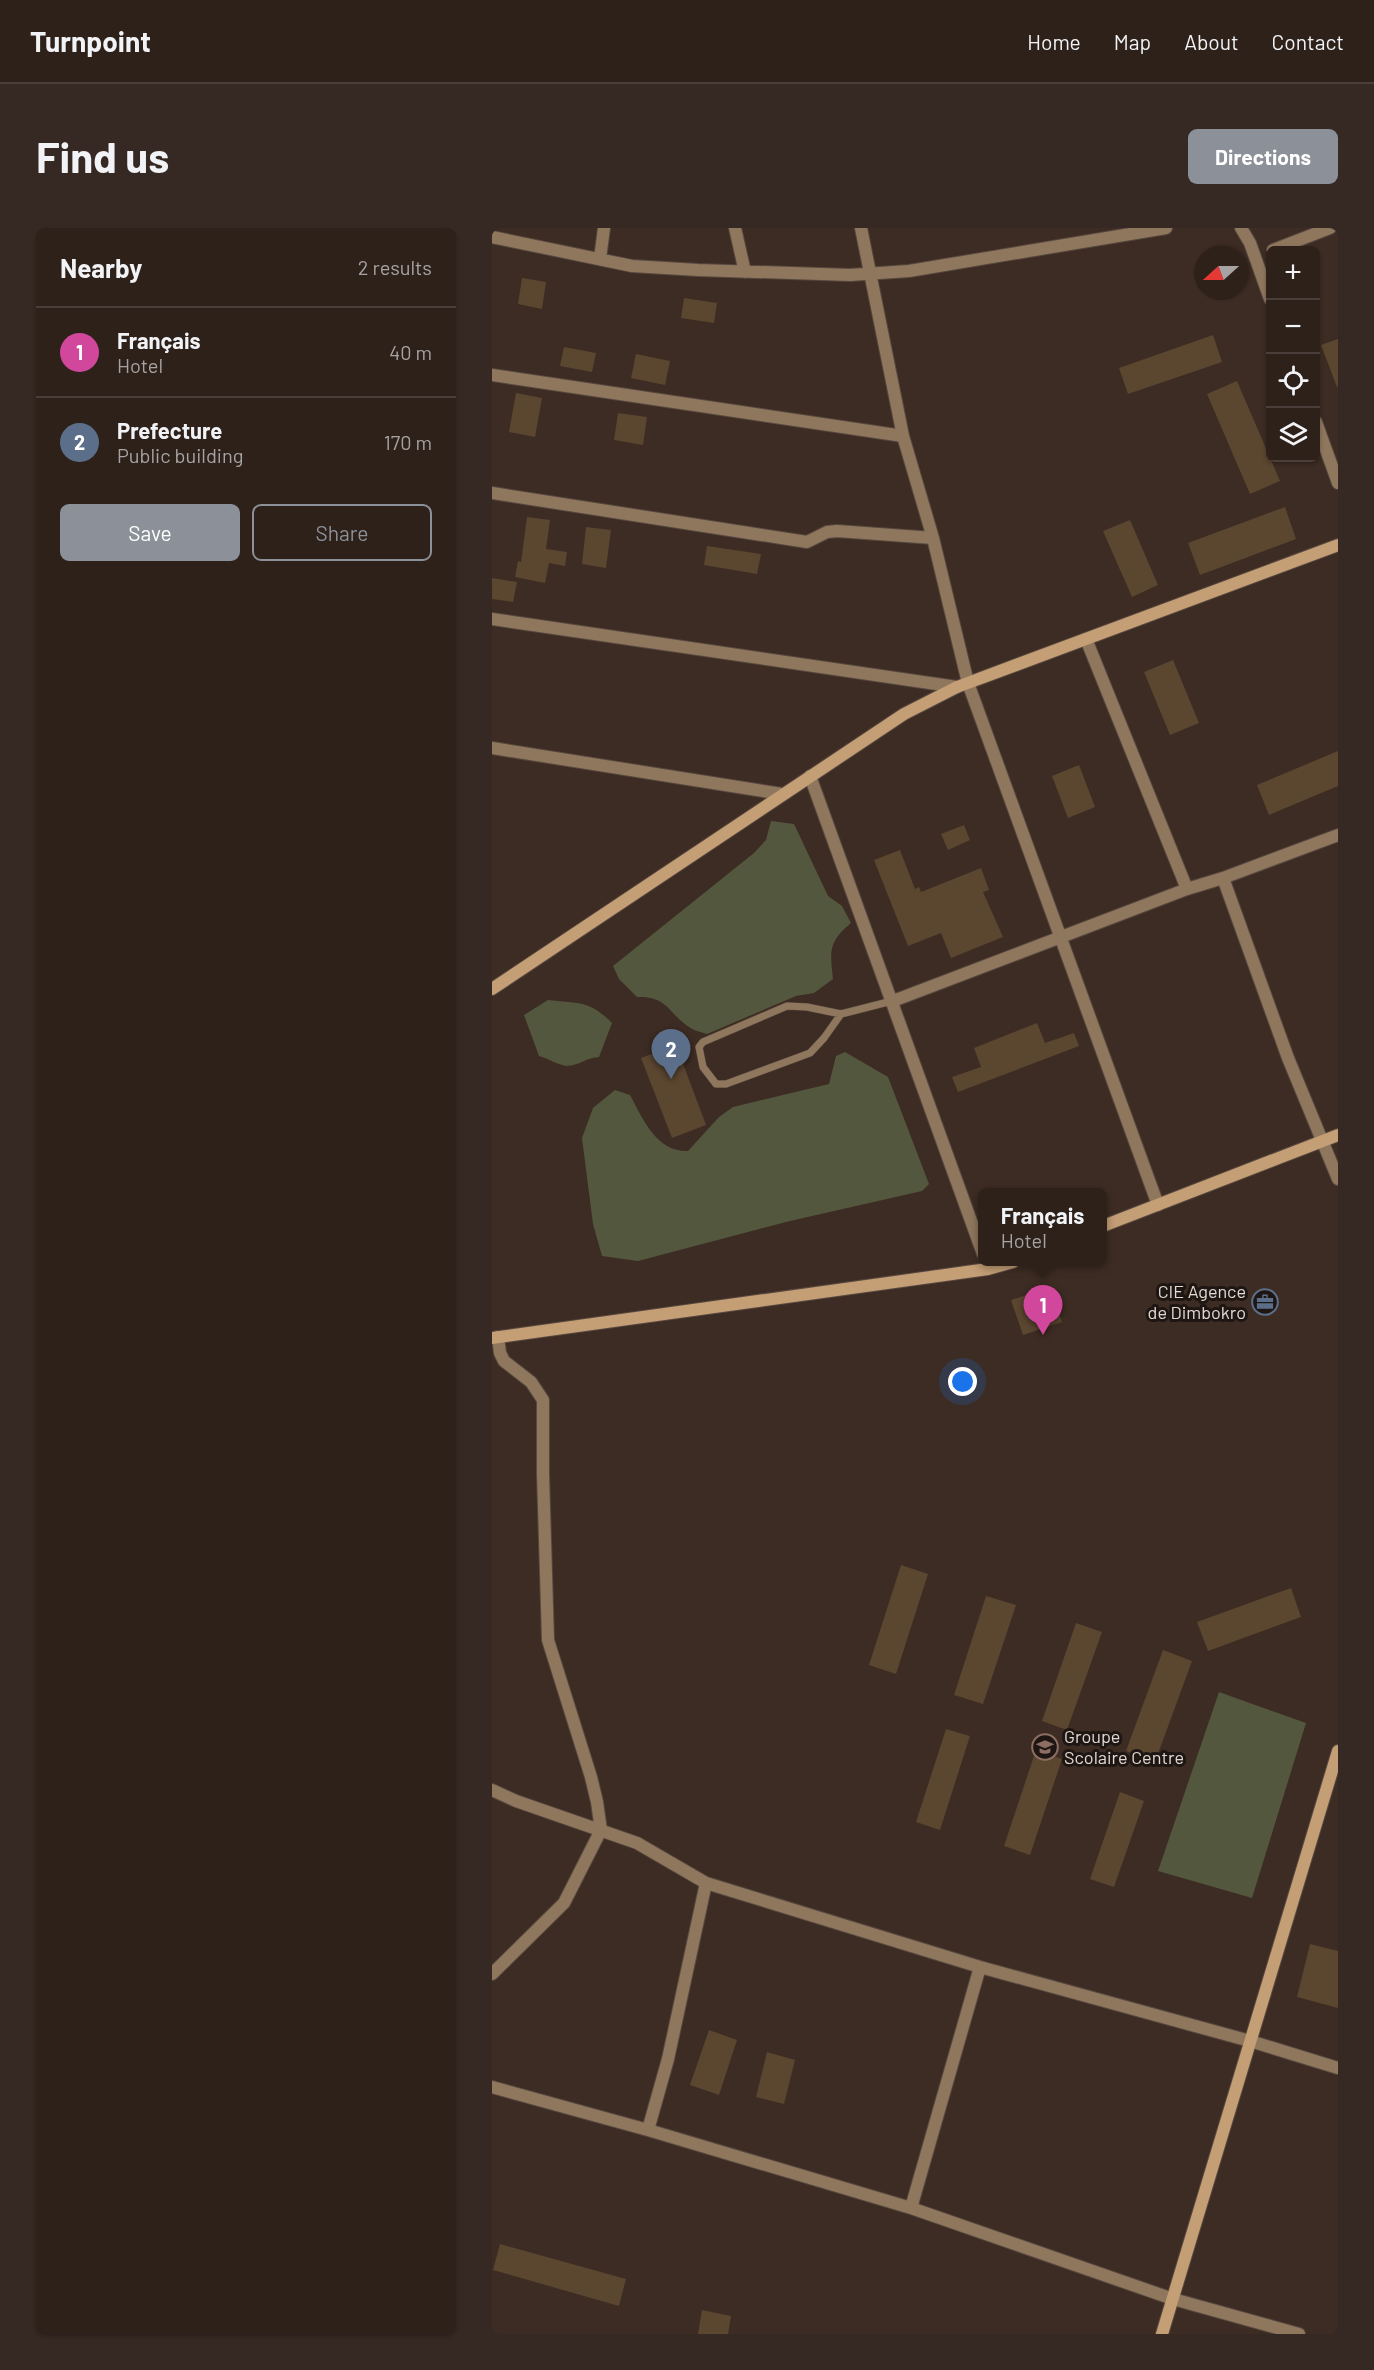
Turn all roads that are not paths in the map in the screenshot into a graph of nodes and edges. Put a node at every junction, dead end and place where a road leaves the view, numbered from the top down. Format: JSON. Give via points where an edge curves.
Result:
{"nodes":[{"id":1,"x":604,"y":228,"type":"edge"},
{"id":2,"x":735,"y":228,"type":"edge"},
{"id":3,"x":861,"y":228,"type":"edge"},
{"id":4,"x":1166,"y":228,"type":"edge"},
{"id":5,"x":1241,"y":228,"type":"edge"},
{"id":6,"x":1330,"y":228,"type":"edge"},
{"id":7,"x":492,"y":237,"type":"edge"},
{"id":8,"x":1285,"y":246,"type":"edge"},
{"id":9,"x":1266,"y":253,"type":"edge"},
{"id":10,"x":1255,"y":257,"type":"junction"},
{"id":11,"x":600,"y":259,"type":"junction"},
{"id":12,"x":745,"y":272,"type":"junction"},
{"id":13,"x":872,"y":275,"type":"junction"},
{"id":14,"x":1266,"y":288,"type":"edge"},
{"id":15,"x":492,"y":375,"type":"edge"},
{"id":16,"x":1320,"y":433,"type":"edge"},
{"id":17,"x":903,"y":436,"type":"junction"},
{"id":18,"x":1338,"y":483,"type":"edge"},
{"id":19,"x":492,"y":493,"type":"edge"},
{"id":20,"x":933,"y":538,"type":"junction"},
{"id":21,"x":1338,"y":545,"type":"edge"},
{"id":22,"x":492,"y":619,"type":"edge"},
{"id":23,"x":1086,"y":639,"type":"junction"},
{"id":24,"x":963,"y":685,"type":"junction"},
{"id":25,"x":492,"y":748,"type":"edge"},
{"id":26,"x":810,"y":776,"type":"junction"},
{"id":27,"x":782,"y":794,"type":"junction"},
{"id":28,"x":1338,"y":835,"type":"edge"},
{"id":29,"x":1223,"y":878,"type":"junction"},
{"id":30,"x":1187,"y":889,"type":"junction"},
{"id":31,"x":1059,"y":938,"type":"junction"},
{"id":32,"x":492,"y":989,"type":"edge"},
{"id":33,"x":893,"y":1001,"type":"junction"},
{"id":34,"x":841,"y":1014,"type":"junction"},
{"id":35,"x":1338,"y":1135,"type":"edge"},
{"id":36,"x":1323,"y":1140,"type":"junction"},
{"id":37,"x":1338,"y":1179,"type":"edge"},
{"id":38,"x":1158,"y":1205,"type":"junction"},
{"id":39,"x":1107,"y":1224,"type":"edge"},
{"id":40,"x":978,"y":1240,"type":"edge"},
{"id":41,"x":980,"y":1266,"type":"edge"},
{"id":42,"x":495,"y":1338,"type":"edge"},
{"id":43,"x":496,"y":1356,"type":"edge"},
{"id":44,"x":1338,"y":1751,"type":"edge"},
{"id":45,"x":492,"y":1790,"type":"edge"},
{"id":46,"x":602,"y":1830,"type":"junction"},
{"id":47,"x":706,"y":1883,"type":"junction"},
{"id":48,"x":980,"y":1967,"type":"junction"},
{"id":49,"x":492,"y":1974,"type":"edge"},
{"id":50,"x":1250,"y":2041,"type":"junction"},
{"id":51,"x":1338,"y":2068,"type":"edge"},
{"id":52,"x":492,"y":2087,"type":"edge"},
{"id":53,"x":648,"y":2130,"type":"junction"},
{"id":54,"x":911,"y":2208,"type":"junction"},
{"id":55,"x":1173,"y":2299,"type":"junction"},
{"id":56,"x":1162,"y":2334,"type":"edge"},
{"id":57,"x":1299,"y":2334,"type":"edge"}],
"edges":[{"from":1,"to":11,"type":"street"},
{"from":2,"to":12,"type":"street"},
{"from":3,"to":13,"type":"street"},
{"from":4,"to":13,"type":"street"},
{"from":5,"to":10,"type":"street"},
{"from":6,"to":8,"type":"street"},
{"from":7,"to":11,"type":"street"},
{"from":9,"to":10,"type":"street"},
{"from":10,"to":14,"type":"street"},
{"from":11,"to":12,"type":"street","via":[[652,268]]},
{"from":12,"to":13,"type":"street"},
{"from":13,"to":17,"type":"street"},
{"from":15,"to":17,"type":"street"},
{"from":16,"to":18,"type":"street"},
{"from":17,"to":20,"type":"street"},
{"from":19,"to":20,"type":"street","via":[[807,542],[837,531]]},
{"from":20,"to":24,"type":"street"},
{"from":21,"to":23,"type":"main road"},
{"from":22,"to":24,"type":"street"},
{"from":23,"to":24,"type":"main road"},
{"from":23,"to":30,"type":"street"},
{"from":24,"to":26,"type":"main road","via":[[904,714]]},
{"from":24,"to":31,"type":"street","via":[[1017,816]]},
{"from":25,"to":27,"type":"street"},
{"from":26,"to":27,"type":"main road"},
{"from":26,"to":33,"type":"street"},
{"from":27,"to":32,"type":"main road"},
{"from":28,"to":29,"type":"street"},
{"from":29,"to":30,"type":"street"},
{"from":29,"to":36,"type":"street","via":[[1288,1058]]},
{"from":30,"to":31,"type":"street"},
{"from":31,"to":33,"type":"street"},
{"from":31,"to":38,"type":"street"},
{"from":33,"to":34,"type":"lane"},
{"from":33,"to":40,"type":"street"},
{"from":34,"to":34,"type":"lane","via":[[787,1006],[704,1042],[699,1047],[703,1067],[716,1084],[726,1084],[800,1057],[810,1053]]},
{"from":35,"to":36,"type":"main road"},
{"from":36,"to":37,"type":"street"},
{"from":36,"to":38,"type":"main road"},
{"from":38,"to":39,"type":"main road"},
{"from":41,"to":42,"type":"main road"},
{"from":42,"to":43,"type":"street"},
{"from":43,"to":46,"type":"street","via":[[531,1382],[543,1400],[548,1640],[591,1777]]},
{"from":44,"to":50,"type":"main road"},
{"from":45,"to":46,"type":"street"},
{"from":46,"to":47,"type":"street","via":[[638,1843]]},
{"from":46,"to":49,"type":"street","via":[[564,1903]]},
{"from":47,"to":48,"type":"street"},
{"from":47,"to":53,"type":"street","via":[[668,2060]]},
{"from":48,"to":50,"type":"street"},
{"from":48,"to":54,"type":"street"},
{"from":50,"to":51,"type":"street"},
{"from":50,"to":55,"type":"main road"},
{"from":52,"to":53,"type":"street"},
{"from":53,"to":54,"type":"street"},
{"from":54,"to":55,"type":"street"},
{"from":55,"to":56,"type":"main road"},
{"from":55,"to":57,"type":"street"}]}
